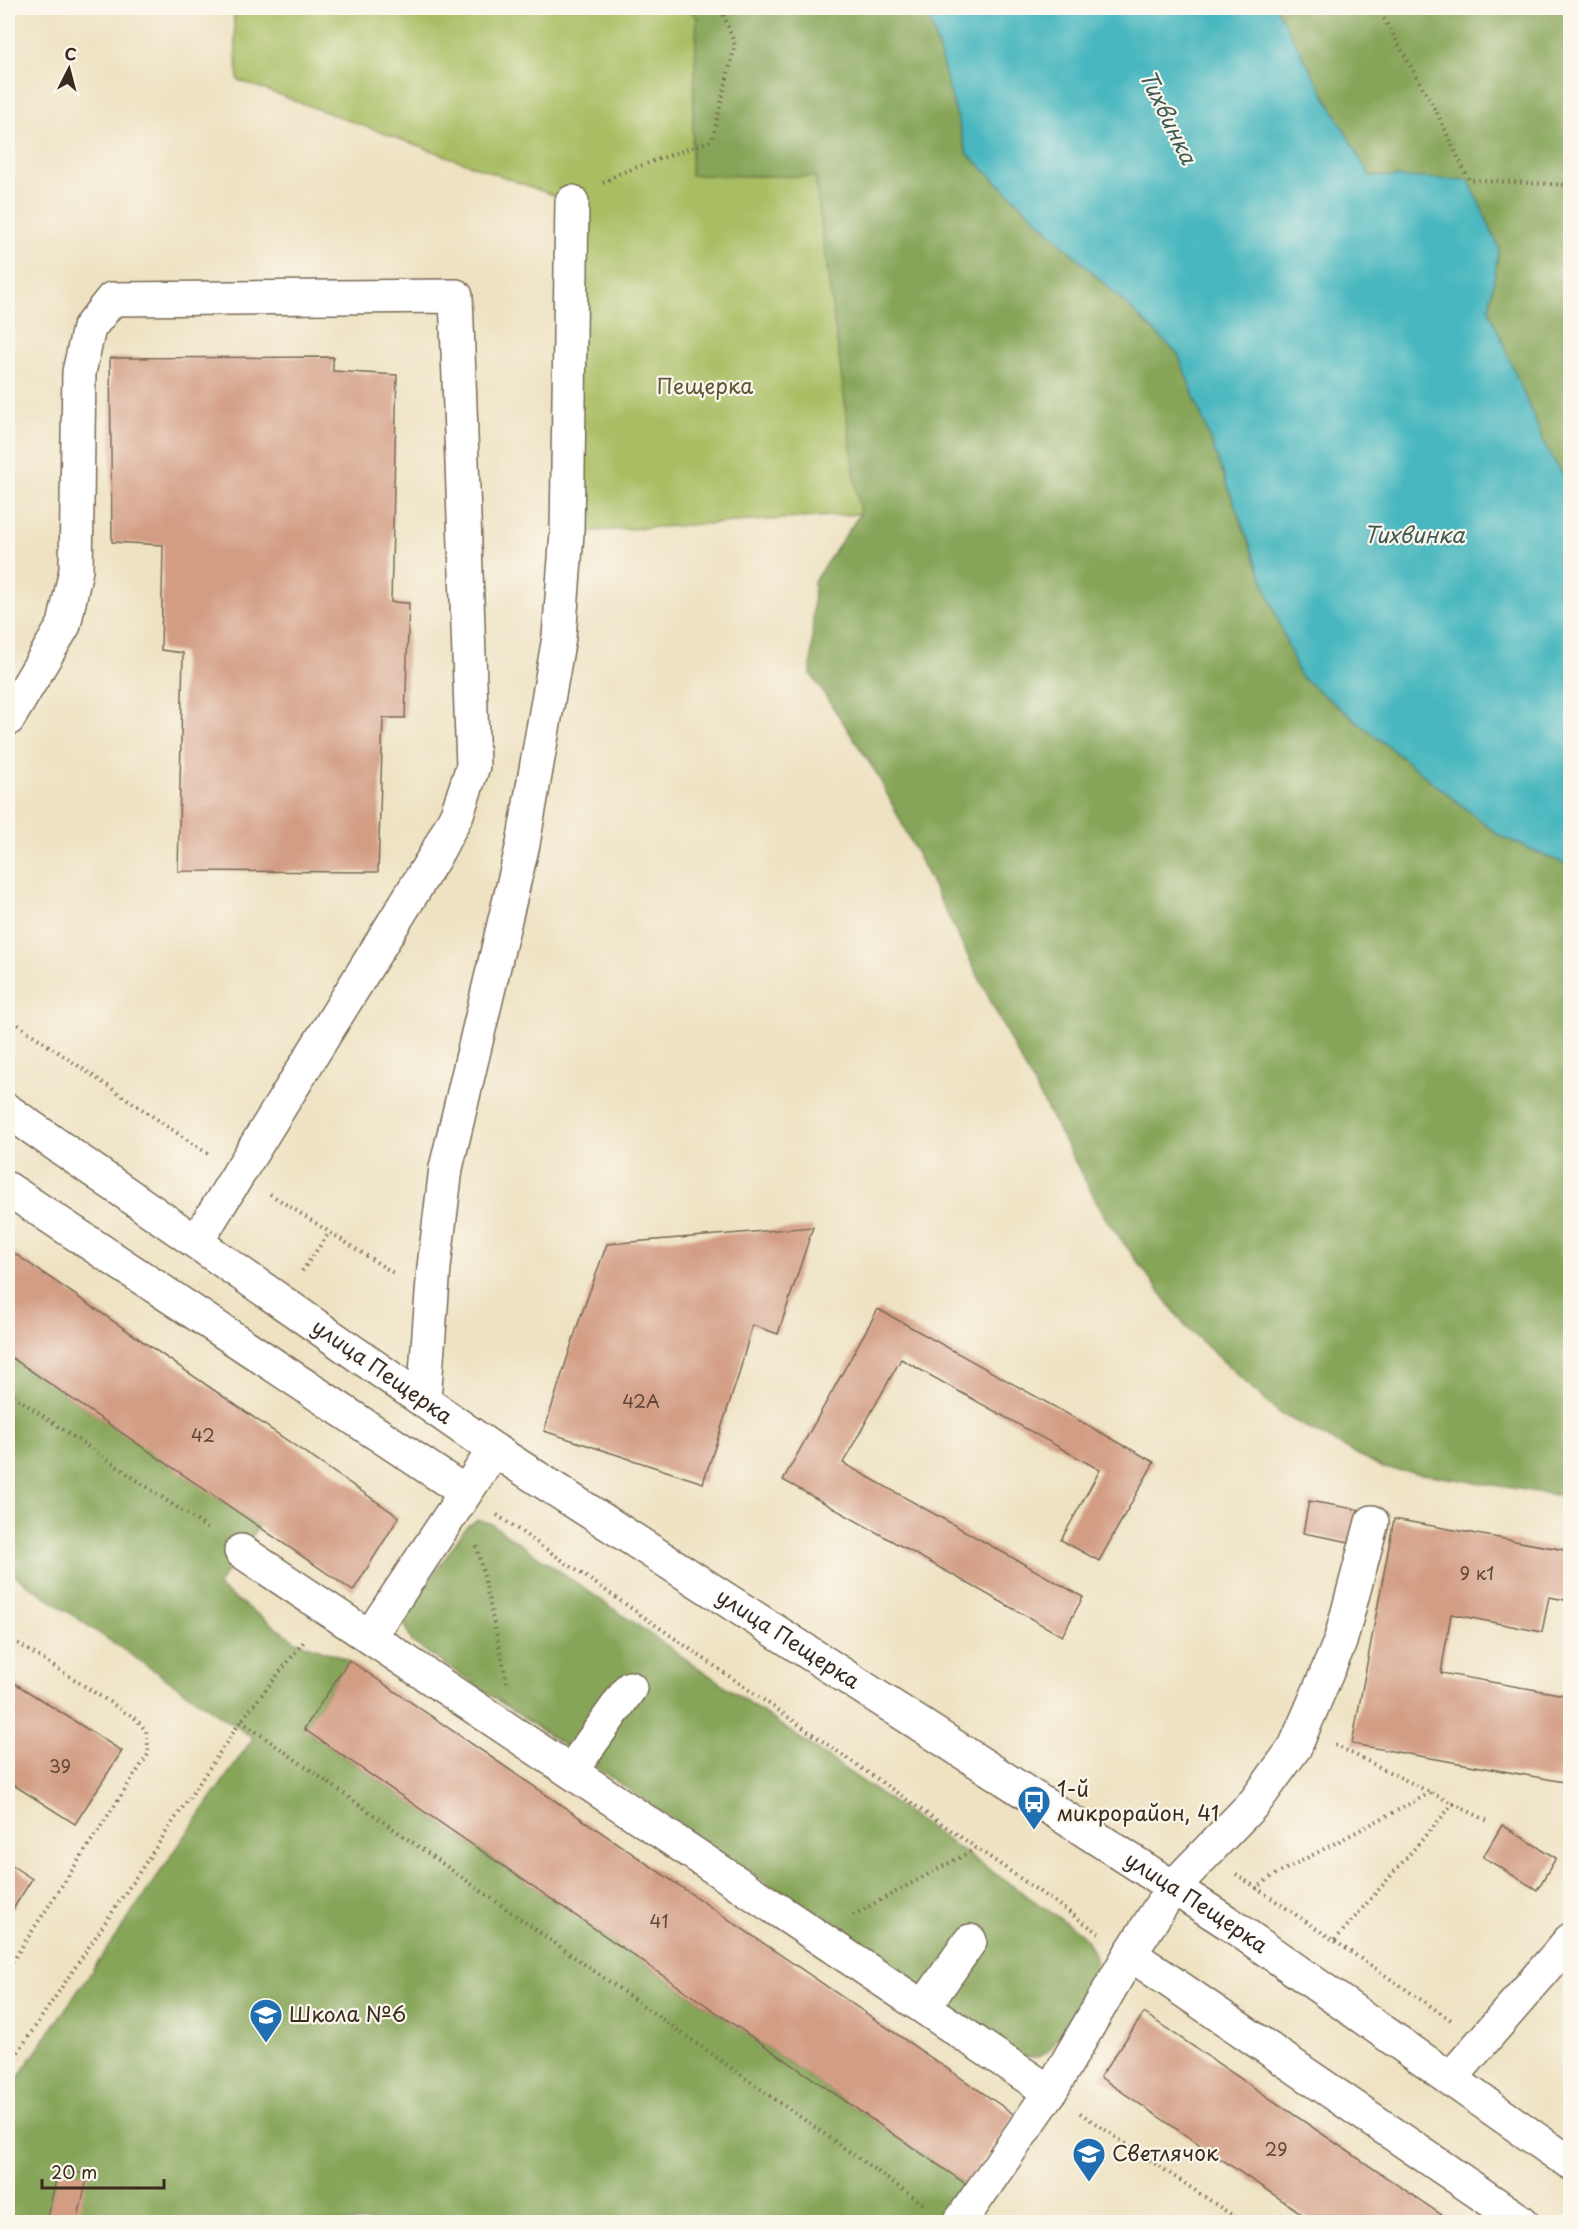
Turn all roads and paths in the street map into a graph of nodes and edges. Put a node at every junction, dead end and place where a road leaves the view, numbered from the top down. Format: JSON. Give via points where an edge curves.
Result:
{"nodes":[{"id":1,"x":721,"y":8,"type":"edge"},
{"id":2,"x":1378,"y":8,"type":"edge"},
{"id":3,"x":1570,"y":185,"type":"edge"},
{"id":4,"x":572,"y":202,"type":"joint"},
{"id":5,"x":8,"y":719,"type":"edge"},
{"id":6,"x":8,"y":1111,"type":"edge"},
{"id":7,"x":8,"y":1189,"type":"edge"},
{"id":8,"x":197,"y":1241,"type":"junction"},
{"id":9,"x":8,"y":1392,"type":"edge"},
{"id":10,"x":424,"y":1400,"type":"junction"},
{"id":11,"x":494,"y":1450,"type":"junction"},
{"id":12,"x":465,"y":1492,"type":"junction"},
{"id":13,"x":1372,"y":1522,"type":"dead end"},
{"id":14,"x":241,"y":1551,"type":"joint"},
{"id":15,"x":329,"y":1610,"type":"junction"},
{"id":16,"x":370,"y":1636,"type":"junction"},
{"id":17,"x":8,"y":1637,"type":"edge"},
{"id":18,"x":630,"y":1688,"type":"dead end"},
{"id":19,"x":241,"y":1721,"type":"junction"},
{"id":20,"x":1302,"y":1729,"type":"junction"},
{"id":21,"x":518,"y":1736,"type":"junction"},
{"id":22,"x":571,"y":1771,"type":"junction"},
{"id":23,"x":1432,"y":1792,"type":"junction"},
{"id":24,"x":1454,"y":1803,"type":"junction"},
{"id":25,"x":1488,"y":1821,"type":"dead end"},
{"id":26,"x":977,"y":1848,"type":"junction"},
{"id":27,"x":1206,"y":1853,"type":"junction"},
{"id":28,"x":1173,"y":1887,"type":"junction"},
{"id":29,"x":1257,"y":1887,"type":"junction"},
{"id":30,"x":1230,"y":1924,"type":"junction"},
{"id":31,"x":815,"y":1935,"type":"junction"},
{"id":32,"x":1335,"y":1940,"type":"junction"},
{"id":33,"x":1570,"y":1940,"type":"edge"},
{"id":34,"x":970,"y":1941,"type":"dead end"},
{"id":35,"x":1130,"y":1954,"type":"junction"},
{"id":36,"x":8,"y":1968,"type":"edge"},
{"id":37,"x":924,"y":2007,"type":"junction"},
{"id":38,"x":1482,"y":2042,"type":"junction"},
{"id":39,"x":8,"y":2067,"type":"edge"},
{"id":40,"x":1451,"y":2078,"type":"junction"},
{"id":41,"x":1050,"y":2092,"type":"junction"},
{"id":42,"x":1570,"y":2163,"type":"edge"},
{"id":43,"x":930,"y":2209,"type":"dead end"},
{"id":44,"x":960,"y":2223,"type":"edge"},
{"id":45,"x":1242,"y":2223,"type":"edge"},
{"id":46,"x":1522,"y":2223,"type":"edge"}],
"edges":[{"from":1,"to":4,"type":"path","via":[[735,45],[712,140],[618,174]]},
{"from":2,"to":3,"type":"path","via":[[1437,112],[1469,180]]},
{"from":4,"to":10,"type":"street","via":[[567,533],[558,637],[523,844],[446,1168]]},
{"from":5,"to":8,"type":"street","via":[[64,625],[76,570],[80,372],[89,328],[112,299],[456,296],[473,766],[457,814],[435,856]]},
{"from":6,"to":8,"type":"street","name":"улица Пещерка"},
{"from":7,"to":12,"type":"street"},
{"from":8,"to":10,"type":"street","name":"улица Пещерка"},
{"from":9,"to":14,"type":"path"},
{"from":10,"to":11,"type":"street","name":"улица Пещерка"},
{"from":11,"to":12,"type":"street"},
{"from":11,"to":28,"type":"street","name":"улица Пещерка"},
{"from":12,"to":16,"type":"street"},
{"from":12,"to":21,"type":"path"},
{"from":12,"to":26,"type":"path"},
{"from":13,"to":20,"type":"street","via":[[1340,1642]]},
{"from":14,"to":15,"type":"street"},
{"from":15,"to":16,"type":"street"},
{"from":15,"to":19,"type":"path"},
{"from":16,"to":21,"type":"street"},
{"from":17,"to":36,"type":"path","via":[[136,1719],[146,1731],[149,1753]]},
{"from":18,"to":22,"type":"street"},
{"from":19,"to":39,"type":"path"},
{"from":19,"to":43,"type":"path"},
{"from":20,"to":23,"type":"path"},
{"from":20,"to":27,"type":"street","via":[[1295,1747],[1255,1802]]},
{"from":21,"to":22,"type":"street"},
{"from":22,"to":31,"type":"street"},
{"from":23,"to":24,"type":"path"},
{"from":23,"to":29,"type":"path"},
{"from":24,"to":25,"type":"path"},
{"from":24,"to":32,"type":"path"},
{"from":26,"to":31,"type":"path"},
{"from":26,"to":35,"type":"path"},
{"from":27,"to":28,"type":"street"},
{"from":27,"to":29,"type":"path"},
{"from":28,"to":30,"type":"street","name":"улица Пещерка"},
{"from":28,"to":35,"type":"street"},
{"from":29,"to":30,"type":"path"},
{"from":29,"to":32,"type":"path"},
{"from":30,"to":40,"type":"street","name":"улица Пещерка"},
{"from":31,"to":37,"type":"street"},
{"from":32,"to":38,"type":"path"},
{"from":33,"to":38,"type":"street"},
{"from":34,"to":37,"type":"street"},
{"from":35,"to":41,"type":"street"},
{"from":35,"to":46,"type":"street"},
{"from":37,"to":41,"type":"street"},
{"from":38,"to":40,"type":"street"},
{"from":40,"to":42,"type":"street","name":"улица Пещерка"},
{"from":41,"to":44,"type":"street"},
{"from":41,"to":45,"type":"path"}]}
